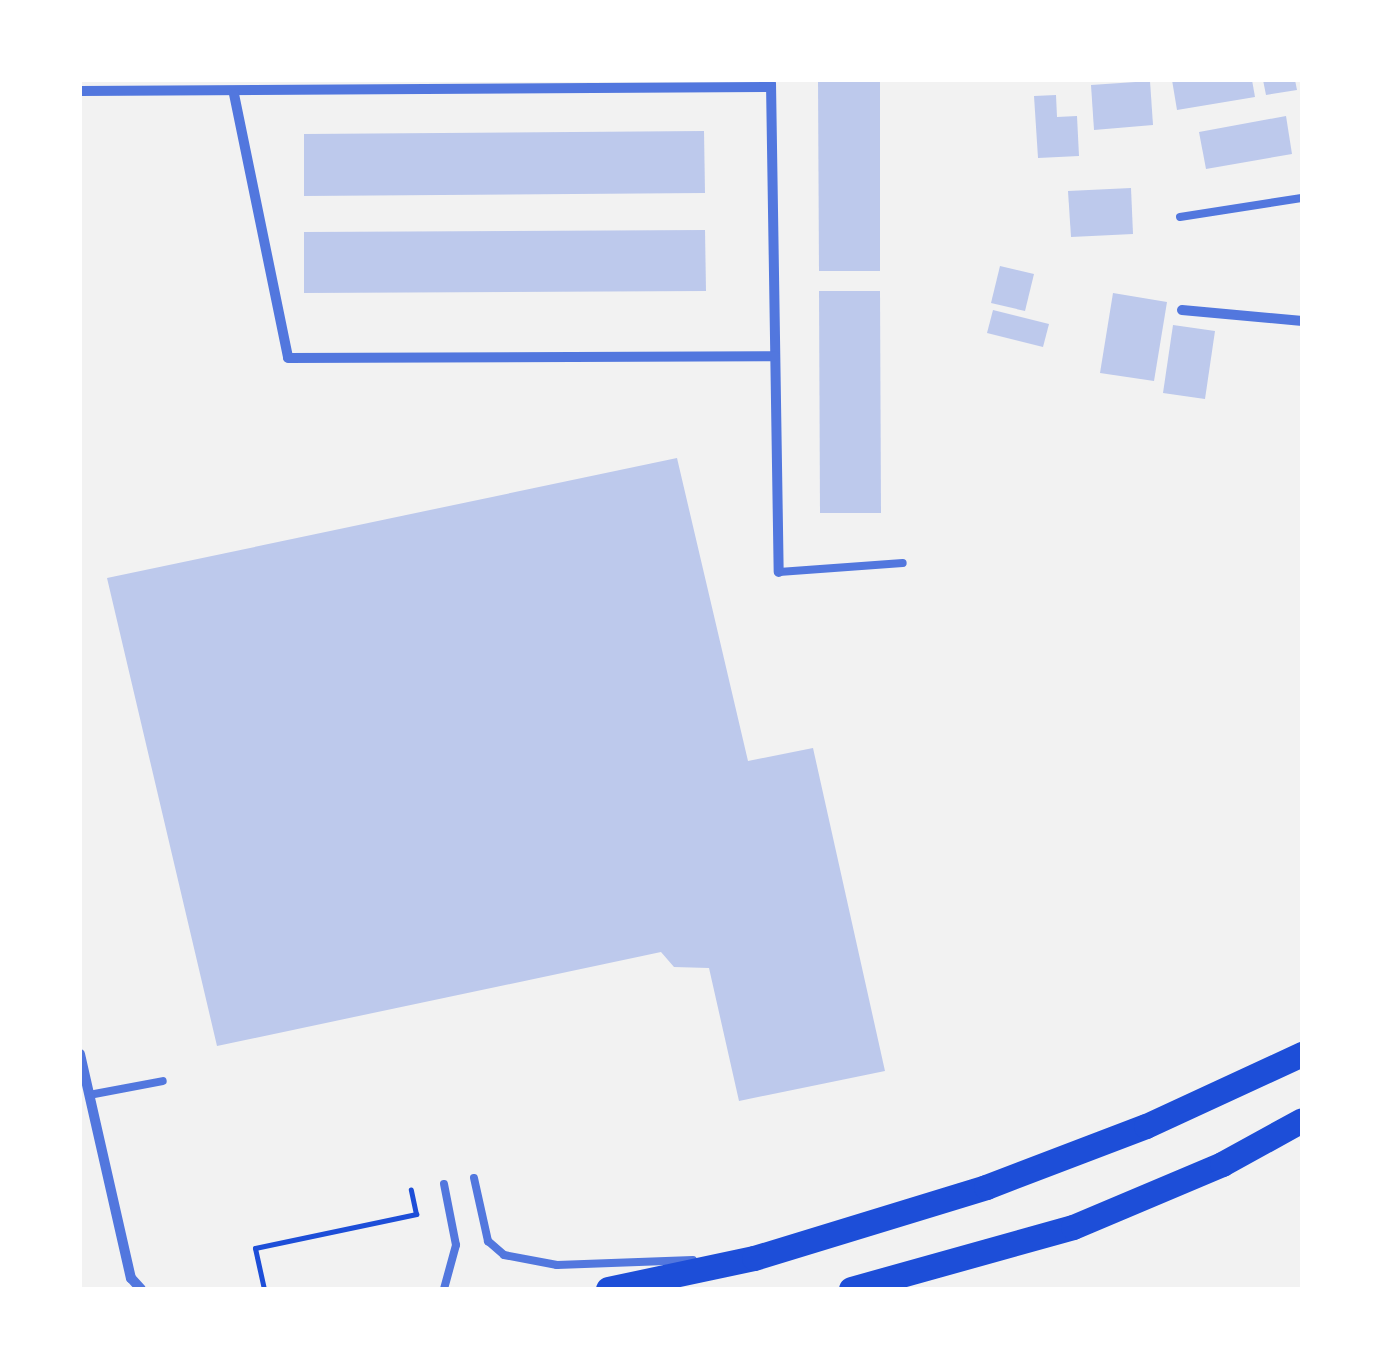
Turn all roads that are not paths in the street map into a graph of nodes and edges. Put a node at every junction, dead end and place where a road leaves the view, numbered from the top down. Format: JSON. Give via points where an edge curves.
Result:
{"nodes":[{"id":1,"x":771,"y":83,"type":"edge"},
{"id":2,"x":389,"y":86,"type":"edge"},
{"id":3,"x":80,"y":91,"type":"edge"},
{"id":4,"x":234,"y":94,"type":"junction"},
{"id":5,"x":1302,"y":198,"type":"edge"},
{"id":6,"x":1180,"y":217,"type":"dead end"},
{"id":7,"x":1182,"y":310,"type":"dead end"},
{"id":8,"x":1302,"y":321,"type":"edge"},
{"id":9,"x":776,"y":356,"type":"junction"},
{"id":10,"x":903,"y":564,"type":"dead end"},
{"id":11,"x":779,"y":572,"type":"joint"},
{"id":12,"x":80,"y":1054,"type":"edge"},
{"id":13,"x":1302,"y":1054,"type":"edge"},
{"id":14,"x":163,"y":1081,"type":"dead end"},
{"id":15,"x":89,"y":1095,"type":"junction"},
{"id":16,"x":1302,"y":1120,"type":"edge"},
{"id":17,"x":474,"y":1178,"type":"dead end"},
{"id":18,"x":444,"y":1184,"type":"dead end"},
{"id":19,"x":754,"y":1258,"type":"junction"},
{"id":20,"x":912,"y":1281,"type":"edge"},
{"id":21,"x":129,"y":1284,"type":"edge"},
{"id":22,"x":141,"y":1289,"type":"edge"},
{"id":23,"x":444,"y":1289,"type":"edge"},
{"id":24,"x":608,"y":1289,"type":"edge"},
{"id":25,"x":852,"y":1289,"type":"edge"}],
"edges":[{"from":1,"to":2,"type":"street"},
{"from":1,"to":9,"type":"street"},
{"from":2,"to":4,"type":"street"},
{"from":3,"to":4,"type":"street"},
{"from":4,"to":9,"type":"street","via":[[288,358]]},
{"from":5,"to":6,"type":"lane"},
{"from":7,"to":8,"type":"street"},
{"from":9,"to":11,"type":"street"},
{"from":10,"to":11,"type":"lane"},
{"from":12,"to":15,"type":"street"},
{"from":13,"to":19,"type":"highway","via":[[1146,1126],[986,1187]]},
{"from":14,"to":15,"type":"lane"},
{"from":15,"to":21,"type":"street"},
{"from":16,"to":20,"type":"highway","via":[[1222,1164],[1072,1227]]},
{"from":17,"to":19,"type":"lane","via":[[488,1241],[525,1262]]},
{"from":18,"to":23,"type":"lane","via":[[456,1245]]},
{"from":19,"to":24,"type":"highway"},
{"from":20,"to":25,"type":"highway"},
{"from":21,"to":22,"type":"street"}]}
